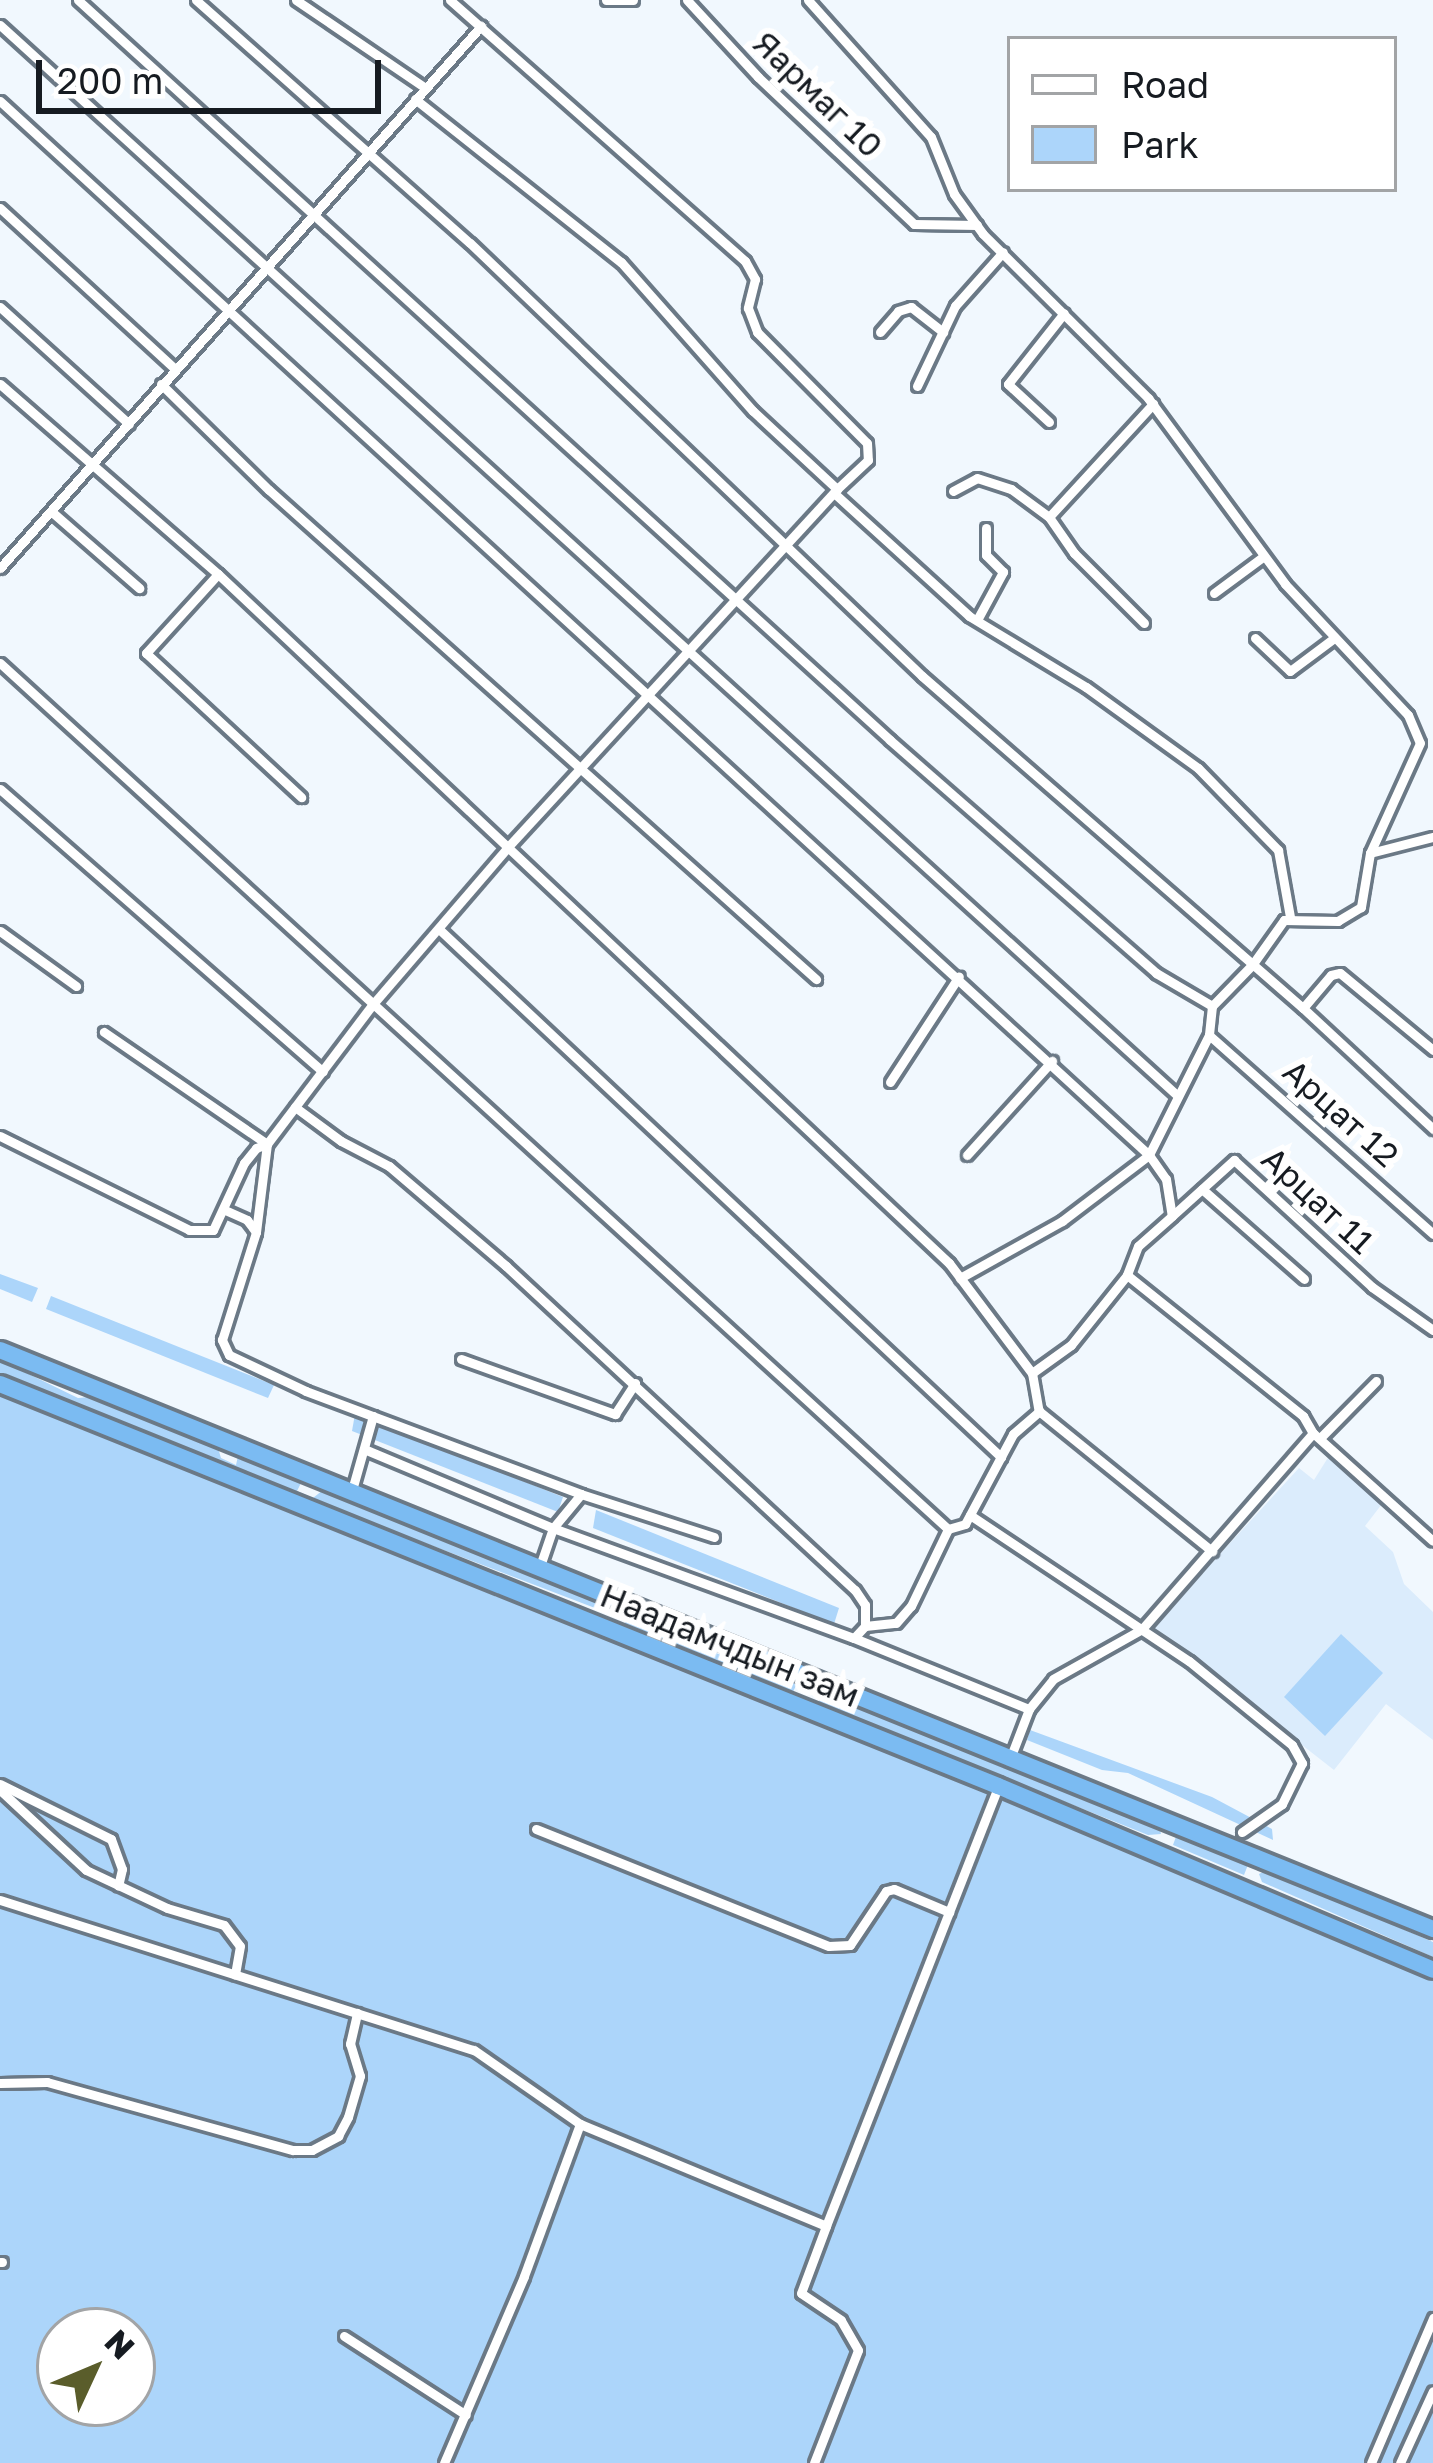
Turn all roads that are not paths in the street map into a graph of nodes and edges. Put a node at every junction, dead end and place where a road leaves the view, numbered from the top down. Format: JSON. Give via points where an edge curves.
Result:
{"nodes":[{"id":1,"x":78,"y":0,"type":"edge"},
{"id":2,"x":196,"y":0,"type":"edge"},
{"id":3,"x":296,"y":0,"type":"edge"},
{"id":4,"x":450,"y":0,"type":"edge"},
{"id":5,"x":606,"y":0,"type":"edge"},
{"id":6,"x":633,"y":0,"type":"edge"},
{"id":7,"x":687,"y":0,"type":"edge"},
{"id":8,"x":808,"y":0,"type":"edge"},
{"id":9,"x":0,"y":25,"type":"edge"},
{"id":10,"x":482,"y":26,"type":"junction"},
{"id":11,"x":424,"y":87,"type":"junction"},
{"id":12,"x":415,"y":99,"type":"junction"},
{"id":13,"x":0,"y":101,"type":"edge"},
{"id":14,"x":367,"y":153,"type":"junction"},
{"id":15,"x":0,"y":208,"type":"edge"},
{"id":16,"x":316,"y":212,"type":"junction"},
{"id":17,"x":976,"y":225,"type":"junction"},
{"id":18,"x":1003,"y":252,"type":"junction"},
{"id":19,"x":266,"y":268,"type":"junction"},
{"id":20,"x":0,"y":308,"type":"edge"},
{"id":21,"x":231,"y":308,"type":"junction"},
{"id":22,"x":1064,"y":314,"type":"junction"},
{"id":23,"x":880,"y":332,"type":"dead end"},
{"id":24,"x":943,"y":332,"type":"junction"},
{"id":25,"x":175,"y":368,"type":"junction"},
{"id":26,"x":0,"y":384,"type":"edge"},
{"id":27,"x":161,"y":384,"type":"junction"},
{"id":28,"x":917,"y":386,"type":"dead end"},
{"id":29,"x":1153,"y":404,"type":"junction"},
{"id":30,"x":1049,"y":422,"type":"dead end"},
{"id":31,"x":129,"y":424,"type":"junction"},
{"id":32,"x":94,"y":465,"type":"junction"},
{"id":33,"x":953,"y":490,"type":"dead end"},
{"id":34,"x":836,"y":491,"type":"junction"},
{"id":35,"x":52,"y":512,"type":"junction"},
{"id":36,"x":1049,"y":518,"type":"junction"},
{"id":37,"x":986,"y":528,"type":"dead end"},
{"id":38,"x":786,"y":548,"type":"junction"},
{"id":39,"x":1264,"y":556,"type":"junction"},
{"id":40,"x":0,"y":568,"type":"edge"},
{"id":41,"x":218,"y":574,"type":"junction"},
{"id":42,"x":139,"y":588,"type":"dead end"},
{"id":43,"x":1214,"y":593,"type":"dead end"},
{"id":44,"x":737,"y":597,"type":"junction"},
{"id":45,"x":977,"y":620,"type":"junction"},
{"id":46,"x":1144,"y":623,"type":"dead end"},
{"id":47,"x":1256,"y":638,"type":"dead end"},
{"id":48,"x":1334,"y":639,"type":"junction"},
{"id":49,"x":683,"y":651,"type":"junction"},
{"id":50,"x":0,"y":663,"type":"edge"},
{"id":51,"x":650,"y":692,"type":"junction"},
{"id":52,"x":579,"y":771,"type":"junction"},
{"id":53,"x":0,"y":789,"type":"edge"},
{"id":54,"x":301,"y":797,"type":"dead end"},
{"id":55,"x":1433,"y":837,"type":"edge"},
{"id":56,"x":507,"y":848,"type":"junction"},
{"id":57,"x":1370,"y":853,"type":"junction"},
{"id":58,"x":1290,"y":916,"type":"junction"},
{"id":59,"x":440,"y":930,"type":"junction"},
{"id":60,"x":0,"y":931,"type":"edge"},
{"id":61,"x":1252,"y":965,"type":"junction"},
{"id":62,"x":959,"y":976,"type":"junction"},
{"id":63,"x":815,"y":979,"type":"dead end"},
{"id":64,"x":76,"y":986,"type":"dead end"},
{"id":65,"x":373,"y":1004,"type":"junction"},
{"id":66,"x":1212,"y":1006,"type":"junction"},
{"id":67,"x":1303,"y":1008,"type":"junction"},
{"id":68,"x":104,"y":1032,"type":"dead end"},
{"id":69,"x":1209,"y":1035,"type":"junction"},
{"id":70,"x":1433,"y":1050,"type":"edge"},
{"id":71,"x":1052,"y":1061,"type":"junction"},
{"id":72,"x":322,"y":1072,"type":"junction"},
{"id":73,"x":890,"y":1082,"type":"dead end"},
{"id":74,"x":1178,"y":1096,"type":"junction"},
{"id":75,"x":295,"y":1107,"type":"junction"},
{"id":76,"x":1433,"y":1129,"type":"edge"},
{"id":77,"x":0,"y":1136,"type":"edge"},
{"id":78,"x":267,"y":1144,"type":"junction"},
{"id":79,"x":967,"y":1155,"type":"dead end"},
{"id":80,"x":1149,"y":1155,"type":"junction"},
{"id":81,"x":1202,"y":1189,"type":"junction"},
{"id":82,"x":225,"y":1210,"type":"junction"},
{"id":83,"x":1172,"y":1216,"type":"junction"},
{"id":84,"x":256,"y":1232,"type":"junction"},
{"id":85,"x":1433,"y":1234,"type":"edge"},
{"id":86,"x":1127,"y":1275,"type":"junction"},
{"id":87,"x":960,"y":1278,"type":"junction"},
{"id":88,"x":1304,"y":1279,"type":"dead end"},
{"id":89,"x":1433,"y":1330,"type":"edge"},
{"id":90,"x":0,"y":1350,"type":"edge"},
{"id":91,"x":461,"y":1359,"type":"dead end"},
{"id":92,"x":1032,"y":1373,"type":"junction"},
{"id":93,"x":71,"y":1379,"type":"junction"},
{"id":94,"x":1376,"y":1381,"type":"dead end"},
{"id":95,"x":635,"y":1383,"type":"junction"},
{"id":96,"x":0,"y":1384,"type":"edge"},
{"id":97,"x":61,"y":1408,"type":"junction"},
{"id":98,"x":1039,"y":1411,"type":"junction"},
{"id":99,"x":373,"y":1417,"type":"junction"},
{"id":100,"x":1317,"y":1434,"type":"junction"},
{"id":101,"x":227,"y":1441,"type":"junction"},
{"id":102,"x":364,"y":1449,"type":"junction"},
{"id":103,"x":1001,"y":1457,"type":"junction"},
{"id":104,"x":218,"y":1472,"type":"junction"},
{"id":105,"x":320,"y":1478,"type":"junction"},
{"id":106,"x":352,"y":1490,"type":"junction"},
{"id":107,"x":581,"y":1494,"type":"junction"},
{"id":108,"x":308,"y":1509,"type":"junction"},
{"id":109,"x":970,"y":1515,"type":"junction"},
{"id":110,"x":553,"y":1528,"type":"junction"},
{"id":111,"x":948,"y":1529,"type":"junction"},
{"id":112,"x":714,"y":1537,"type":"dead end"},
{"id":113,"x":1433,"y":1541,"type":"edge"},
{"id":114,"x":1212,"y":1551,"type":"junction"},
{"id":115,"x":540,"y":1567,"type":"junction"},
{"id":116,"x":620,"y":1601,"type":"junction"},
{"id":117,"x":865,"y":1626,"type":"junction"},
{"id":118,"x":609,"y":1628,"type":"junction"},
{"id":119,"x":1142,"y":1629,"type":"junction"},
{"id":120,"x":854,"y":1638,"type":"junction"},
{"id":121,"x":1029,"y":1709,"type":"junction"},
{"id":122,"x":1011,"y":1756,"type":"junction"},
{"id":123,"x":998,"y":1786,"type":"junction"},
{"id":124,"x":0,"y":1787,"type":"edge"},
{"id":125,"x":1168,"y":1818,"type":"junction"},
{"id":126,"x":536,"y":1829,"type":"dead end"},
{"id":127,"x":1242,"y":1832,"type":"dead end"},
{"id":128,"x":1156,"y":1852,"type":"junction"},
{"id":129,"x":1264,"y":1857,"type":"junction"},
{"id":130,"x":118,"y":1886,"type":"junction"},
{"id":131,"x":1250,"y":1893,"type":"junction"},
{"id":132,"x":0,"y":1900,"type":"edge"},
{"id":133,"x":949,"y":1912,"type":"junction"},
{"id":134,"x":1433,"y":1929,"type":"edge"},
{"id":135,"x":1433,"y":1970,"type":"edge"},
{"id":136,"x":235,"y":1975,"type":"junction"},
{"id":137,"x":357,"y":2013,"type":"junction"},
{"id":138,"x":0,"y":2083,"type":"edge"},
{"id":139,"x":580,"y":2124,"type":"junction"},
{"id":140,"x":826,"y":2226,"type":"junction"},
{"id":141,"x":1433,"y":2318,"type":"edge"},
{"id":142,"x":344,"y":2336,"type":"dead end"},
{"id":143,"x":1433,"y":2391,"type":"edge"},
{"id":144,"x":466,"y":2415,"type":"junction"},
{"id":145,"x":444,"y":2463,"type":"edge"},
{"id":146,"x":814,"y":2463,"type":"edge"},
{"id":147,"x":1371,"y":2463,"type":"edge"},
{"id":148,"x":1400,"y":2463,"type":"edge"}],
"edges":[{"from":1,"to":16,"type":"street"},
{"from":2,"to":14,"type":"street"},
{"from":3,"to":11,"type":"street"},
{"from":4,"to":10,"type":"street"},
{"from":5,"to":6,"type":"street"},
{"from":7,"to":17,"type":"street","name":"Яармаг 10","via":[[914,224]]},
{"from":8,"to":17,"type":"street","via":[[931,137]]},
{"from":9,"to":19,"type":"street"},
{"from":10,"to":11,"type":"street"},
{"from":10,"to":34,"type":"street","via":[[751,268],[750,321],[867,443],[868,460]]},
{"from":11,"to":12,"type":"street"},
{"from":12,"to":14,"type":"street"},
{"from":12,"to":34,"type":"street","via":[[621,262]]},
{"from":13,"to":21,"type":"street"},
{"from":14,"to":16,"type":"street"},
{"from":14,"to":38,"type":"street"},
{"from":15,"to":25,"type":"street"},
{"from":16,"to":19,"type":"street"},
{"from":16,"to":44,"type":"street"},
{"from":17,"to":18,"type":"street"},
{"from":18,"to":22,"type":"street"},
{"from":18,"to":24,"type":"street"},
{"from":19,"to":21,"type":"street"},
{"from":19,"to":49,"type":"street"},
{"from":20,"to":31,"type":"street"},
{"from":21,"to":25,"type":"street"},
{"from":21,"to":51,"type":"street"},
{"from":22,"to":29,"type":"street"},
{"from":22,"to":30,"type":"street","via":[[1008,384]]},
{"from":23,"to":24,"type":"street","via":[[911,307]]},
{"from":24,"to":28,"type":"street"},
{"from":25,"to":27,"type":"street"},
{"from":26,"to":32,"type":"street"},
{"from":27,"to":31,"type":"street"},
{"from":27,"to":52,"type":"street"},
{"from":29,"to":36,"type":"street"},
{"from":29,"to":39,"type":"street"},
{"from":31,"to":32,"type":"street"},
{"from":32,"to":35,"type":"street"},
{"from":32,"to":41,"type":"street"},
{"from":33,"to":36,"type":"street","via":[[977,478],[1011,489]]},
{"from":34,"to":38,"type":"street"},
{"from":34,"to":45,"type":"street"},
{"from":35,"to":40,"type":"street"},
{"from":35,"to":42,"type":"street"},
{"from":36,"to":46,"type":"street"},
{"from":37,"to":45,"type":"street","via":[[986,555],[1004,572]]},
{"from":38,"to":44,"type":"street"},
{"from":38,"to":61,"type":"street"},
{"from":39,"to":43,"type":"street"},
{"from":39,"to":48,"type":"street"},
{"from":41,"to":54,"type":"street","via":[[146,653]]},
{"from":41,"to":56,"type":"street"},
{"from":44,"to":49,"type":"street"},
{"from":44,"to":66,"type":"street","via":[[1156,973]]},
{"from":45,"to":58,"type":"street","via":[[1198,768],[1278,850]]},
{"from":47,"to":48,"type":"street","via":[[1291,671]]},
{"from":48,"to":57,"type":"street","via":[[1408,715],[1420,743]]},
{"from":49,"to":51,"type":"street"},
{"from":49,"to":74,"type":"street"},
{"from":50,"to":65,"type":"street"},
{"from":51,"to":52,"type":"street"},
{"from":51,"to":62,"type":"street"},
{"from":52,"to":56,"type":"street"},
{"from":52,"to":63,"type":"street"},
{"from":53,"to":72,"type":"street"},
{"from":55,"to":57,"type":"street"},
{"from":56,"to":59,"type":"street"},
{"from":56,"to":87,"type":"street"},
{"from":57,"to":58,"type":"street","via":[[1352,917]]},
{"from":58,"to":61,"type":"street"},
{"from":59,"to":65,"type":"street"},
{"from":59,"to":103,"type":"street"},
{"from":60,"to":64,"type":"street"},
{"from":61,"to":66,"type":"street"},
{"from":61,"to":67,"type":"street"},
{"from":62,"to":71,"type":"street"},
{"from":62,"to":73,"type":"street"},
{"from":65,"to":72,"type":"street"},
{"from":65,"to":111,"type":"street"},
{"from":66,"to":69,"type":"street"},
{"from":67,"to":70,"type":"street","via":[[1340,973]]},
{"from":67,"to":76,"type":"street"},
{"from":68,"to":78,"type":"street"},
{"from":69,"to":74,"type":"street"},
{"from":69,"to":85,"type":"street","name":"Арцат 12"},
{"from":71,"to":79,"type":"street"},
{"from":71,"to":80,"type":"street"},
{"from":72,"to":75,"type":"street"},
{"from":74,"to":80,"type":"street"},
{"from":75,"to":78,"type":"street"},
{"from":75,"to":95,"type":"street","via":[[389,1166]]},
{"from":77,"to":82,"type":"street","via":[[189,1230],[213,1230]]},
{"from":78,"to":82,"type":"street","via":[[244,1163]]},
{"from":78,"to":84,"type":"street"},
{"from":80,"to":83,"type":"street","via":[[1166,1179]]},
{"from":80,"to":87,"type":"street","via":[[1063,1221]]},
{"from":81,"to":83,"type":"street","name":"Арцат 11"},
{"from":81,"to":88,"type":"street"},
{"from":81,"to":89,"type":"street","name":"Арцат 11","via":[[1234,1160],[1372,1286]]},
{"from":82,"to":84,"type":"street"},
{"from":83,"to":86,"type":"street","name":"Арцат 11","via":[[1138,1246]]},
{"from":84,"to":99,"type":"street","via":[[223,1348]]},
{"from":86,"to":92,"type":"street","name":"Арцат 11","via":[[1071,1345]]},
{"from":86,"to":100,"type":"street"},
{"from":87,"to":92,"type":"street"},
{"from":90,"to":93,"type":"highway","name":"Наадамчдын зам"},
{"from":91,"to":95,"type":"street","via":[[615,1414]]},
{"from":92,"to":98,"type":"street"},
{"from":93,"to":97,"type":"highway"},
{"from":93,"to":101,"type":"highway","name":"Наадамчдын зам"},
{"from":94,"to":100,"type":"street"},
{"from":95,"to":117,"type":"street","via":[[855,1590]]},
{"from":96,"to":97,"type":"highway","name":"Наадамчдын зам"},
{"from":97,"to":104,"type":"highway","name":"Наадамчдын зам"},
{"from":98,"to":103,"type":"street"},
{"from":98,"to":114,"type":"street"},
{"from":99,"to":102,"type":"street"},
{"from":99,"to":107,"type":"street"},
{"from":100,"to":113,"type":"street"},
{"from":100,"to":114,"type":"street"},
{"from":101,"to":104,"type":"highway","via":[[230,1457]]},
{"from":101,"to":105,"type":"highway","name":"Наадамчдын зам"},
{"from":102,"to":106,"type":"street"},
{"from":102,"to":110,"type":"street"},
{"from":103,"to":109,"type":"street"},
{"from":104,"to":108,"type":"highway","name":"Наадамчдын зам"},
{"from":105,"to":106,"type":"highway","name":"Наадамчдын зам"},
{"from":105,"to":108,"type":"highway","via":[[307,1489]]},
{"from":106,"to":115,"type":"highway","name":"Наадамчдын зам"},
{"from":107,"to":110,"type":"street"},
{"from":107,"to":112,"type":"street"},
{"from":108,"to":118,"type":"highway","name":"Наадамчдын зам"},
{"from":109,"to":111,"type":"street"},
{"from":109,"to":119,"type":"street"},
{"from":110,"to":115,"type":"street"},
{"from":110,"to":120,"type":"street"},
{"from":111,"to":117,"type":"street","via":[[911,1606],[896,1623]]},
{"from":114,"to":119,"type":"street"},
{"from":115,"to":116,"type":"highway","name":"Наадамчдын зам"},
{"from":116,"to":118,"type":"highway"},
{"from":116,"to":122,"type":"highway","name":"Наадамчдын зам"},
{"from":117,"to":120,"type":"street"},
{"from":118,"to":123,"type":"highway","name":"Наадамчдын зам"},
{"from":119,"to":121,"type":"street","via":[[1053,1679]]},
{"from":119,"to":127,"type":"street","via":[[1260,1717],[1301,1760],[1282,1804]]},
{"from":120,"to":121,"type":"street"},
{"from":121,"to":122,"type":"street"},
{"from":122,"to":125,"type":"highway","name":"Наадамчдын зам"},
{"from":123,"to":128,"type":"highway","name":"Наадамчдын зам"},
{"from":123,"to":133,"type":"street"},
{"from":124,"to":130,"type":"street","via":[[86,1870]]},
{"from":124,"to":130,"type":"street","via":[[111,1839],[122,1869]]},
{"from":125,"to":128,"type":"highway","via":[[1168,1840]]},
{"from":125,"to":129,"type":"highway","name":"Наадамчдын зам"},
{"from":126,"to":133,"type":"street","via":[[829,1946],[850,1945],[886,1891]]},
{"from":128,"to":131,"type":"highway","name":"Наадамчдын зам"},
{"from":129,"to":131,"type":"highway","via":[[1249,1873]]},
{"from":129,"to":134,"type":"highway","name":"Наадамчдын зам"},
{"from":130,"to":136,"type":"street","via":[[224,1925],[240,1946]]},
{"from":131,"to":135,"type":"highway","name":"Наадамчдын зам"},
{"from":132,"to":136,"type":"street"},
{"from":133,"to":140,"type":"street"},
{"from":136,"to":137,"type":"street"},
{"from":137,"to":138,"type":"street","via":[[350,2044],[360,2076],[348,2117],[338,2136],[312,2150],[47,2082]]},
{"from":137,"to":139,"type":"street","via":[[474,2050]]},
{"from":139,"to":140,"type":"street"},
{"from":139,"to":144,"type":"street"},
{"from":140,"to":146,"type":"street","via":[[801,2293],[841,2320],[858,2350]]},
{"from":141,"to":147,"type":"street"},
{"from":142,"to":144,"type":"street"},
{"from":143,"to":148,"type":"street"},
{"from":144,"to":145,"type":"street"}]}
